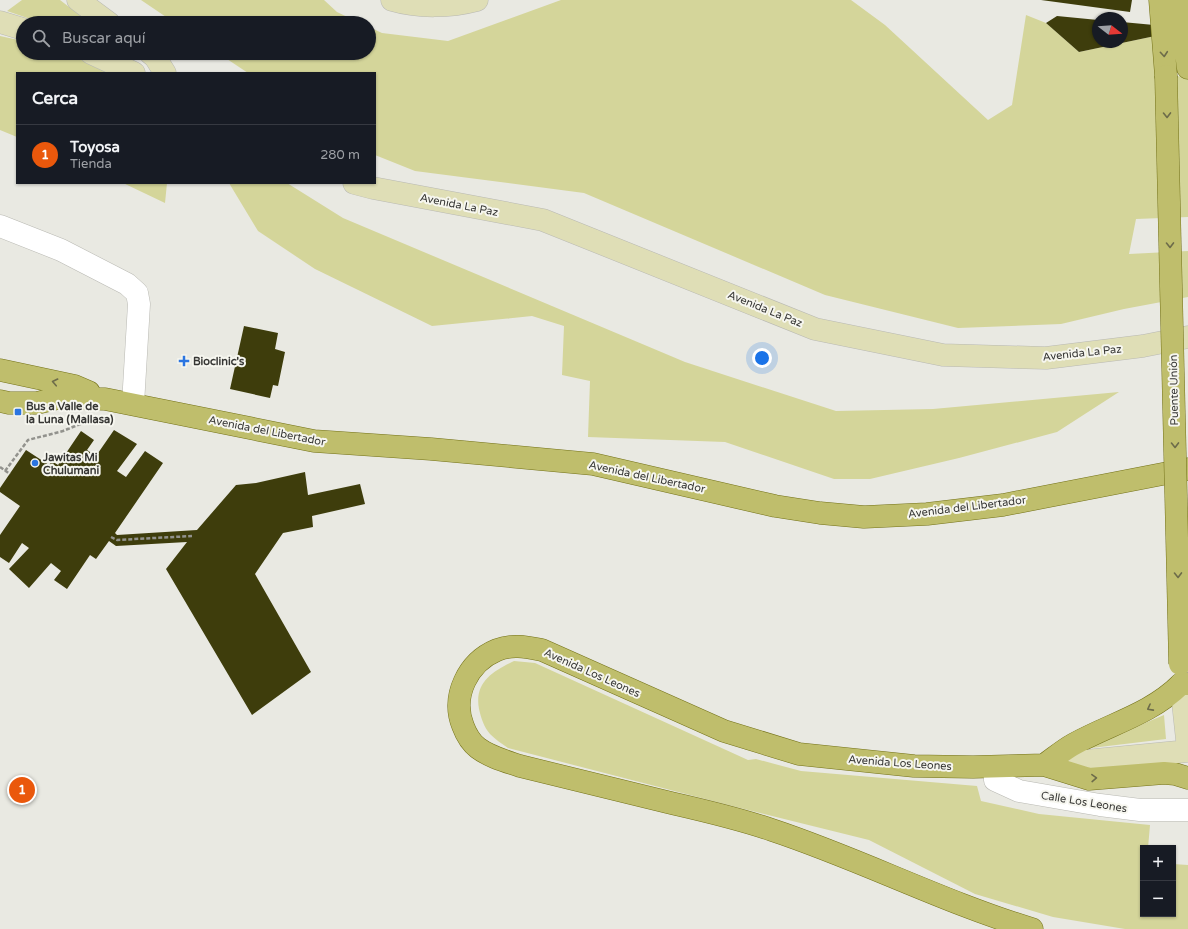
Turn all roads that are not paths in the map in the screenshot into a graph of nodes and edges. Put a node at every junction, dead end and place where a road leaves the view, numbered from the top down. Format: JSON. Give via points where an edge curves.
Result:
{"nodes":[{"id":1,"x":78,"y":0,"type":"edge"},
{"id":2,"x":392,"y":0,"type":"edge"},
{"id":3,"x":477,"y":0,"type":"edge"},
{"id":4,"x":1160,"y":0,"type":"edge"},
{"id":5,"x":1172,"y":0,"type":"edge"},
{"id":6,"x":1179,"y":0,"type":"edge"},
{"id":7,"x":100,"y":16,"type":"edge"},
{"id":8,"x":0,"y":22,"type":"edge"},
{"id":9,"x":1180,"y":26,"type":"edge"},
{"id":10,"x":16,"y":27,"type":"edge"},
{"id":11,"x":106,"y":60,"type":"edge"},
{"id":12,"x":157,"y":60,"type":"edge"},
{"id":13,"x":1188,"y":68,"type":"edge"},
{"id":14,"x":132,"y":72,"type":"edge"},
{"id":15,"x":164,"y":72,"type":"edge"},
{"id":16,"x":358,"y":184,"type":"edge"},
{"id":17,"x":0,"y":226,"type":"edge"},
{"id":18,"x":1188,"y":337,"type":"edge"},
{"id":19,"x":0,"y":370,"type":"edge"},
{"id":20,"x":105,"y":399,"type":"junction"},
{"id":21,"x":0,"y":401,"type":"edge"},
{"id":22,"x":133,"y":404,"type":"junction"},
{"id":23,"x":1188,"y":469,"type":"edge"},
{"id":24,"x":1183,"y":677,"type":"edge"},
{"id":25,"x":1184,"y":750,"type":"edge"},
{"id":26,"x":1044,"y":765,"type":"junction"},
{"id":27,"x":994,"y":767,"type":"junction"},
{"id":28,"x":1188,"y":778,"type":"edge"},
{"id":29,"x":1188,"y":810,"type":"edge"},
{"id":30,"x":1032,"y":929,"type":"edge"}],
"edges":[{"from":1,"to":7,"type":"main road"},
{"from":2,"to":3,"type":"main road","via":[[405,4],[435,6]]},
{"from":4,"to":9,"type":"main road"},
{"from":5,"to":9,"type":"main road"},
{"from":6,"to":9,"type":"main road","name":"Puente Unión"},
{"from":8,"to":10,"type":"main road"},
{"from":9,"to":13,"type":"main road","name":"Puente Unión"},
{"from":9,"to":24,"type":"main road","name":"Puente Unión","one_way":true,"bridge":true,"via":[[1166,76]]},
{"from":11,"to":14,"type":"main road"},
{"from":12,"to":15,"type":"main road"},
{"from":16,"to":18,"type":"main road","name":"Avenida La Paz","via":[[543,220],[815,328],[943,355],[1046,358],[1143,346]]},
{"from":17,"to":22,"type":"street","via":[[61,250],[126,284],[136,294],[139,304]]},
{"from":20,"to":19,"type":"main road","name":"Avenida del Libertador","one_way":true,"via":[[75,386]]},
{"from":20,"to":21,"type":"main road","name":"Avenida del Libertador","via":[[58,398],[37,403]]},
{"from":20,"to":22,"type":"main road","name":"Avenida del Libertador"},
{"from":22,"to":23,"type":"main road","name":"Avenida del Libertador","via":[[314,442],[430,449],[593,464],[775,506],[864,517],[927,514],[1003,505]]},
{"from":24,"to":25,"type":"main road","name":"Puente Unión"},
{"from":24,"to":26,"type":"main road","one_way":true,"via":[[1170,695],[1154,706],[1073,744]]},
{"from":25,"to":26,"type":"main road","name":"Avenida Los Leones"},
{"from":26,"to":27,"type":"main road","name":"Avenida Los Leones"},
{"from":26,"to":28,"type":"main road","one_way":true,"via":[[1089,778],[1164,773]]},
{"from":27,"to":29,"type":"street","name":"Calle Los Leones","via":[[995,780],[1019,791],[1140,810]]},
{"from":27,"to":30,"type":"main road","name":"Avenida Los Leones","via":[[914,766],[798,754],[724,731],[542,650],[516,645],[497,650],[478,661],[464,679],[459,699],[460,718],[466,736],[477,747],[492,756],[520,766],[771,829],[945,899]]}]}
